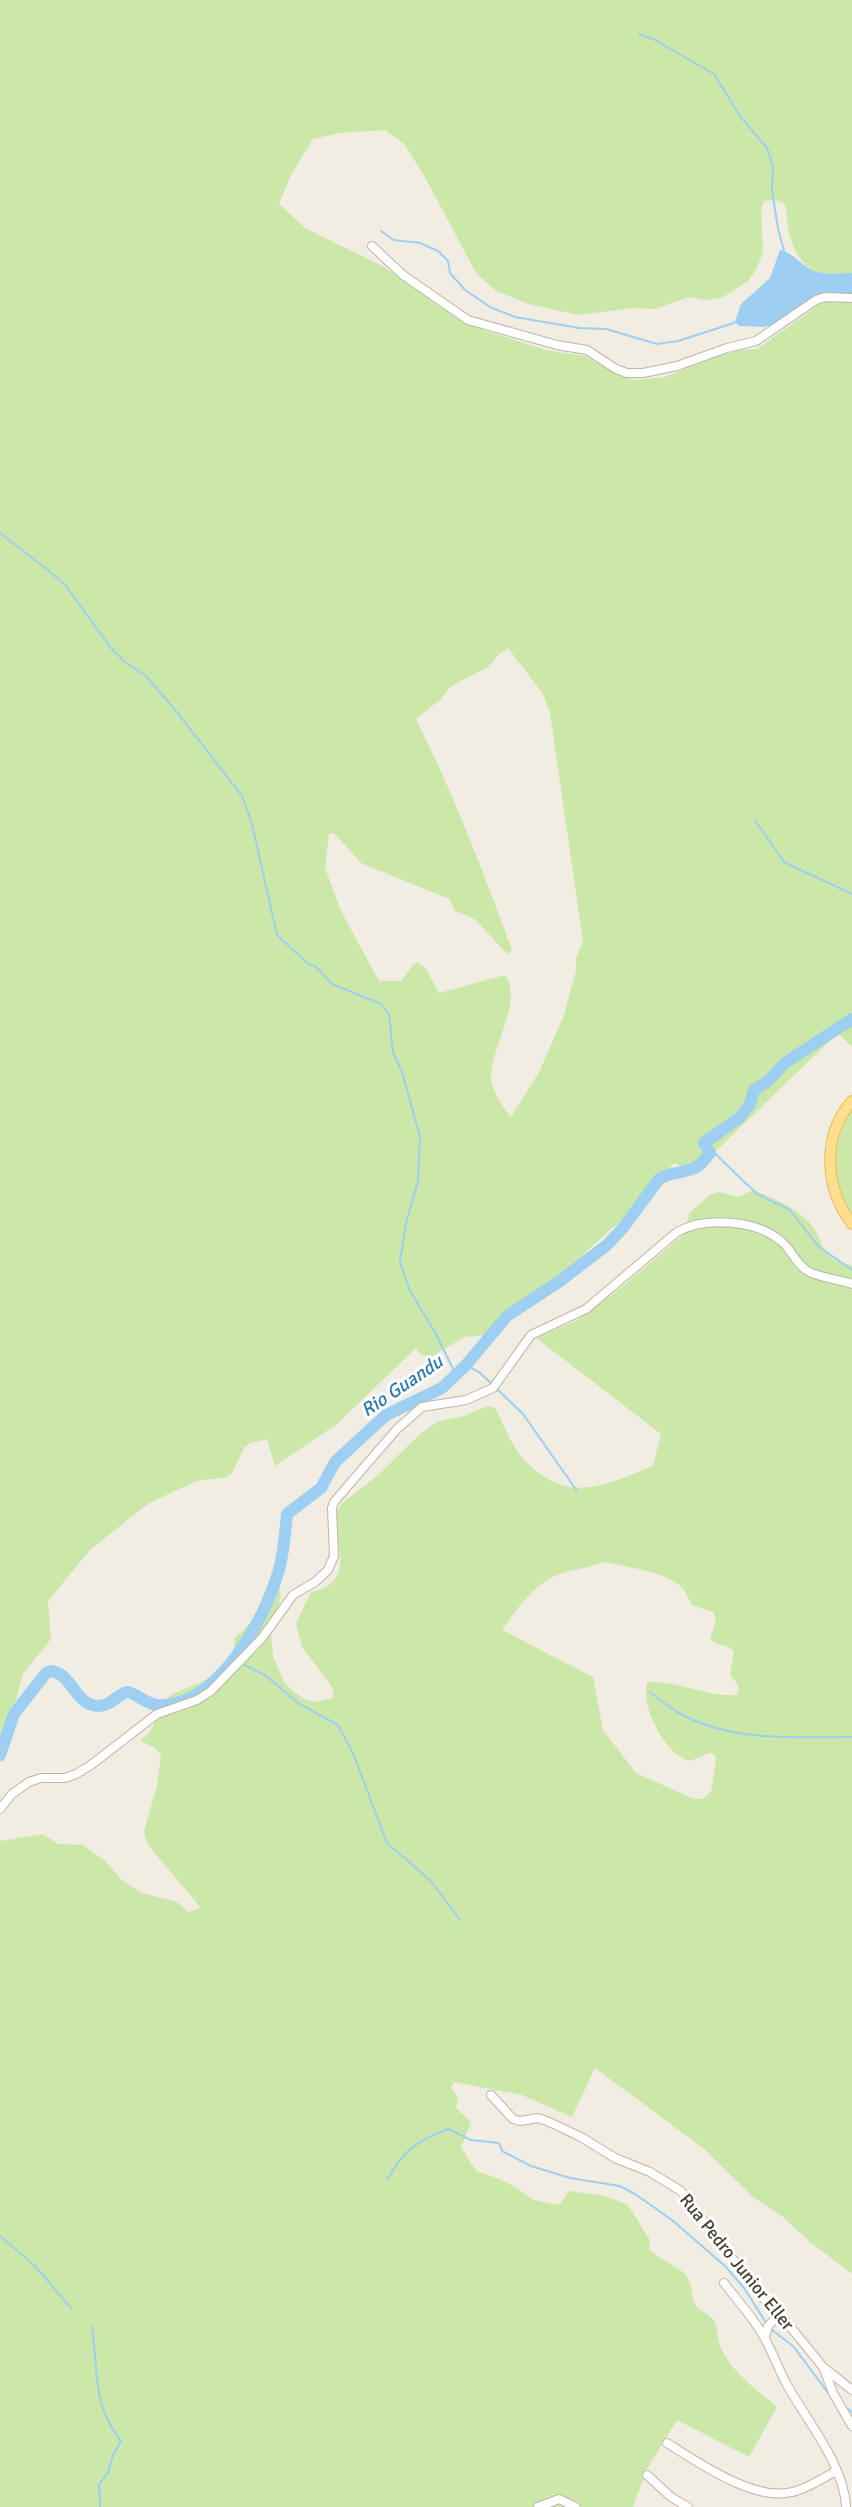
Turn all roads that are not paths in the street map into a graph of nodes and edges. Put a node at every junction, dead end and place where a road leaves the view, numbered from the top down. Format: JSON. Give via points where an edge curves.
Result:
{"nodes":[{"id":1,"x":372,"y":246,"type":"dead end"},
{"id":2,"x":852,"y":298,"type":"edge"},
{"id":3,"x":852,"y":1101,"type":"edge"},
{"id":4,"x":852,"y":1224,"type":"edge"},
{"id":5,"x":852,"y":1284,"type":"edge"},
{"id":6,"x":0,"y":1809,"type":"edge"},
{"id":7,"x":491,"y":2095,"type":"dead end"},
{"id":8,"x":724,"y":2283,"type":"dead end"},
{"id":9,"x":780,"y":2314,"type":"junction"},
{"id":10,"x":765,"y":2338,"type":"junction"},
{"id":11,"x":823,"y":2367,"type":"junction"},
{"id":12,"x":852,"y":2390,"type":"edge"},
{"id":13,"x":852,"y":2426,"type":"edge"},
{"id":14,"x":667,"y":2443,"type":"dead end"},
{"id":15,"x":836,"y":2471,"type":"junction"},
{"id":16,"x":647,"y":2475,"type":"dead end"},
{"id":17,"x":538,"y":2507,"type":"edge"},
{"id":18,"x":576,"y":2507,"type":"edge"},
{"id":19,"x":688,"y":2507,"type":"edge"},
{"id":20,"x":846,"y":2507,"type":"edge"}],
"edges":[{"from":1,"to":2,"type":"street","via":[[468,320],[587,350],[627,373],[701,359],[764,337],[816,300]]},
{"from":3,"to":4,"type":"main road","via":[[832,1138],[829,1169],[842,1211]]},
{"from":5,"to":6,"type":"street","via":[[807,1271],[783,1242],[747,1225],[688,1225],[586,1309],[531,1335],[494,1386],[466,1400],[422,1407],[392,1435],[331,1508],[334,1556],[328,1570],[293,1595],[262,1638],[211,1691],[157,1714],[85,1769],[65,1778],[29,1782]]},
{"from":7,"to":9,"type":"street","name":"Rua Pedro Junior Eller","via":[[513,2119],[541,2119],[681,2191]]},
{"from":8,"to":10,"type":"street"},
{"from":9,"to":10,"type":"street","via":[[768,2326]]},
{"from":9,"to":11,"type":"street","name":"Rua Pedro Junior Eller"},
{"from":10,"to":15,"type":"street"},
{"from":11,"to":12,"type":"street","name":"Rua Pedro Junior Eller"},
{"from":11,"to":13,"type":"street"},
{"from":14,"to":15,"type":"street","via":[[748,2487],[772,2493],[793,2492]]},
{"from":15,"to":20,"type":"street"},
{"from":16,"to":19,"type":"street"},
{"from":17,"to":18,"type":"street","via":[[559,2499]]}]}
